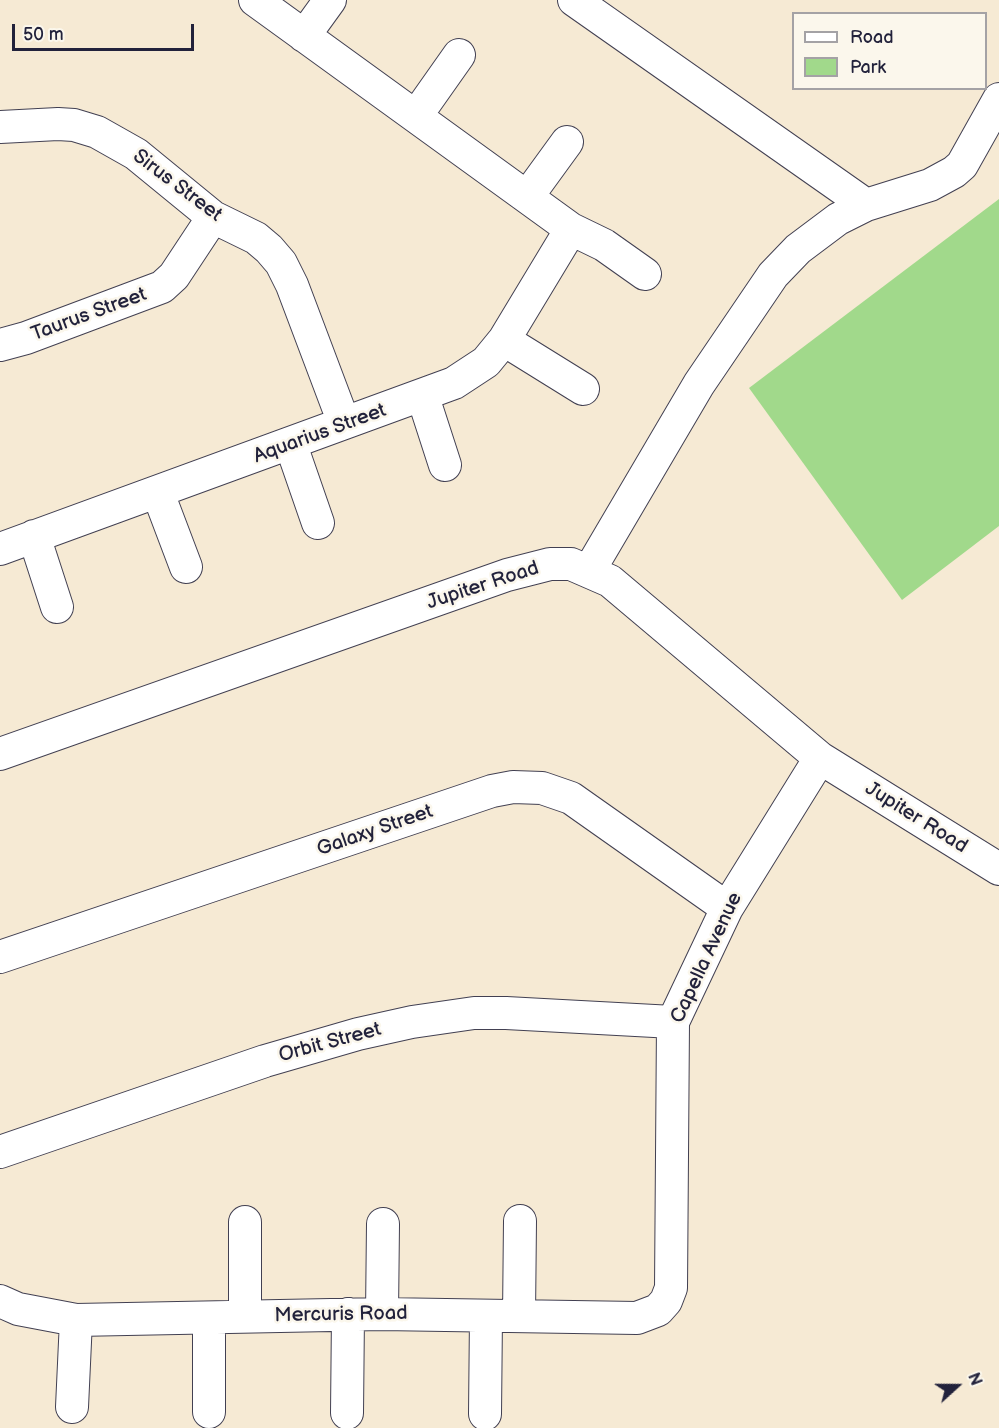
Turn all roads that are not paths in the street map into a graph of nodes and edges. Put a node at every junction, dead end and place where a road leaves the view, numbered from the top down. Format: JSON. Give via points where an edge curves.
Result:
{"nodes":[{"id":1,"x":255,"y":0,"type":"edge"},
{"id":2,"x":330,"y":0,"type":"edge"},
{"id":3,"x":574,"y":0,"type":"edge"},
{"id":4,"x":304,"y":36,"type":"junction"},
{"id":5,"x":459,"y":56,"type":"dead end"},
{"id":6,"x":999,"y":99,"type":"edge"},
{"id":7,"x":416,"y":116,"type":"junction"},
{"id":8,"x":0,"y":127,"type":"edge"},
{"id":9,"x":567,"y":142,"type":"dead end"},
{"id":10,"x":527,"y":197,"type":"junction"},
{"id":11,"x":866,"y":205,"type":"junction"},
{"id":12,"x":213,"y":217,"type":"junction"},
{"id":13,"x":572,"y":229,"type":"junction"},
{"id":14,"x":645,"y":274,"type":"dead end"},
{"id":15,"x":504,"y":340,"type":"junction"},
{"id":16,"x":0,"y":345,"type":"edge"},
{"id":17,"x":583,"y":389,"type":"dead end"},
{"id":18,"x":423,"y":397,"type":"junction"},
{"id":19,"x":344,"y":423,"type":"junction"},
{"id":20,"x":291,"y":445,"type":"junction"},
{"id":21,"x":446,"y":465,"type":"dead end"},
{"id":22,"x":158,"y":493,"type":"junction"},
{"id":23,"x":318,"y":523,"type":"dead end"},
{"id":24,"x":34,"y":536,"type":"junction"},
{"id":25,"x":0,"y":549,"type":"edge"},
{"id":26,"x":186,"y":567,"type":"dead end"},
{"id":27,"x":589,"y":571,"type":"junction"},
{"id":28,"x":57,"y":607,"type":"dead end"},
{"id":29,"x":0,"y":754,"type":"edge"},
{"id":30,"x":820,"y":758,"type":"junction"},
{"id":31,"x":999,"y":869,"type":"edge"},
{"id":32,"x":728,"y":908,"type":"junction"},
{"id":33,"x":0,"y":957,"type":"edge"},
{"id":34,"x":673,"y":1022,"type":"junction"},
{"id":35,"x":0,"y":1152,"type":"edge"},
{"id":36,"x":520,"y":1221,"type":"dead end"},
{"id":37,"x":245,"y":1222,"type":"dead end"},
{"id":38,"x":382,"y":1224,"type":"dead end"},
{"id":39,"x":671,"y":1288,"type":"joint"},
{"id":40,"x":0,"y":1301,"type":"edge"},
{"id":41,"x":348,"y":1314,"type":"junction"},
{"id":42,"x":382,"y":1314,"type":"junction"},
{"id":43,"x":245,"y":1316,"type":"junction"},
{"id":44,"x":486,"y":1316,"type":"junction"},
{"id":45,"x":519,"y":1316,"type":"junction"},
{"id":46,"x":209,"y":1319,"type":"junction"},
{"id":47,"x":76,"y":1320,"type":"junction"},
{"id":48,"x":72,"y":1407,"type":"dead end"},
{"id":49,"x":209,"y":1412,"type":"dead end"},
{"id":50,"x":347,"y":1413,"type":"dead end"},
{"id":51,"x":485,"y":1414,"type":"dead end"}],
"edges":[{"from":1,"to":4,"type":"street"},
{"from":2,"to":4,"type":"street"},
{"from":3,"to":11,"type":"street"},
{"from":4,"to":7,"type":"street"},
{"from":5,"to":7,"type":"street"},
{"from":6,"to":11,"type":"street","via":[[962,165],[954,172],[930,185]]},
{"from":7,"to":10,"type":"street"},
{"from":8,"to":12,"type":"street","name":"Sirus Street","via":[[58,124],[97,132],[136,154]]},
{"from":9,"to":10,"type":"street"},
{"from":10,"to":13,"type":"street"},
{"from":11,"to":27,"type":"street","via":[[815,235],[773,275],[699,384]]},
{"from":12,"to":16,"type":"street","name":"Taurus Street","via":[[174,276],[162,287]]},
{"from":12,"to":19,"type":"street","name":"Sirus Street","via":[[256,238],[281,263]]},
{"from":13,"to":14,"type":"street","via":[[604,244]]},
{"from":13,"to":15,"type":"street","name":"Aquarius Street"},
{"from":15,"to":17,"type":"street"},
{"from":15,"to":18,"type":"street","name":"Aquarius Street","via":[[471,373]]},
{"from":18,"to":19,"type":"street","name":"Aquarius Street"},
{"from":18,"to":21,"type":"street"},
{"from":19,"to":20,"type":"street","name":"Aquarius Street"},
{"from":20,"to":22,"type":"street","name":"Aquarius Street"},
{"from":20,"to":23,"type":"street"},
{"from":22,"to":24,"type":"street","name":"Aquarius Street"},
{"from":22,"to":26,"type":"street"},
{"from":24,"to":25,"type":"street","name":"Aquarius Street"},
{"from":24,"to":28,"type":"street"},
{"from":27,"to":29,"type":"street","name":"Jupiter Road","via":[[571,564],[550,564],[507,575]]},
{"from":27,"to":30,"type":"street","name":"Jupiter Road","via":[[610,581]]},
{"from":30,"to":31,"type":"street","name":"Jupiter Road"},
{"from":30,"to":32,"type":"street","name":"Capella Avenue"},
{"from":32,"to":33,"type":"street","name":"Galaxy Street","via":[[571,798],[542,788],[513,787]]},
{"from":32,"to":34,"type":"street","name":"Capella Avenue"},
{"from":34,"to":35,"type":"street","name":"Orbit Street","via":[[474,1013],[412,1022],[265,1061]]},
{"from":34,"to":39,"type":"street","name":"Capella Avenue"},
{"from":36,"to":45,"type":"street"},
{"from":37,"to":43,"type":"street"},
{"from":38,"to":42,"type":"street"},
{"from":39,"to":45,"type":"street","name":"Mercuris Road","via":[[658,1310],[637,1318]]},
{"from":40,"to":47,"type":"street","name":"Mercuris Road","via":[[18,1309]]},
{"from":41,"to":42,"type":"street","name":"Mercuris Road"},
{"from":41,"to":43,"type":"street","name":"Mercuris Road"},
{"from":41,"to":50,"type":"street"},
{"from":42,"to":44,"type":"street","name":"Mercuris Road"},
{"from":43,"to":46,"type":"street","name":"Mercuris Road"},
{"from":44,"to":45,"type":"street","name":"Mercuris Road"},
{"from":44,"to":51,"type":"street"},
{"from":46,"to":47,"type":"street","name":"Mercuris Road"},
{"from":46,"to":49,"type":"street"},
{"from":47,"to":48,"type":"street"}]}
